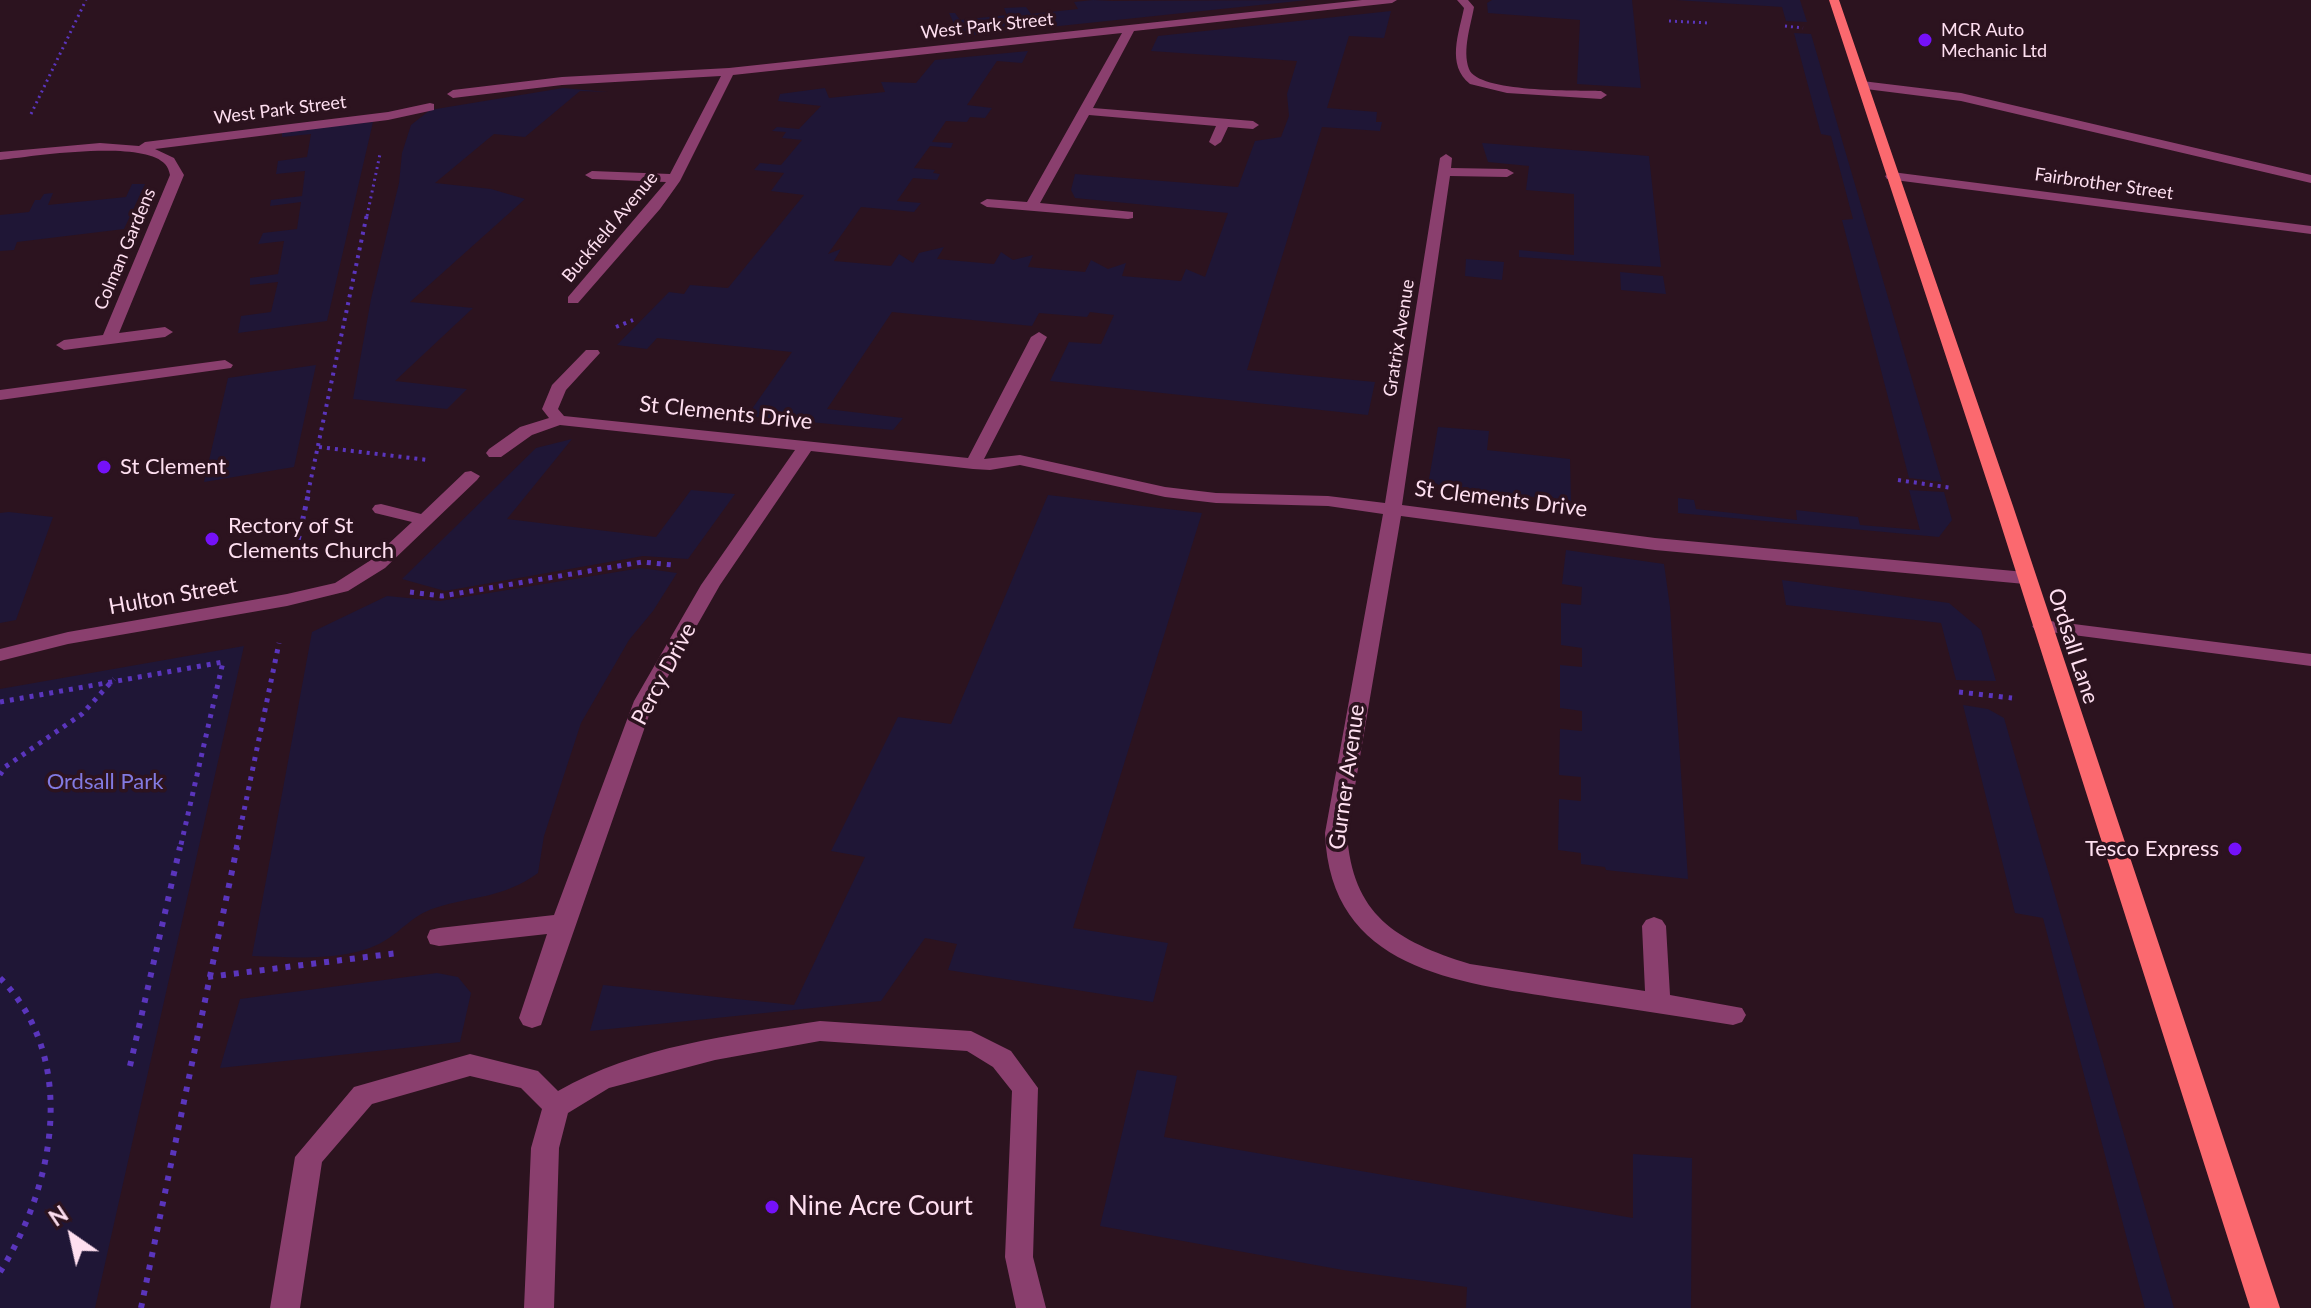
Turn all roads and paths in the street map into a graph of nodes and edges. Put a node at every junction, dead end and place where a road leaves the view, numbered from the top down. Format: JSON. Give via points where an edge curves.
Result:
{"nodes":[{"id":1,"x":86,"y":0,"type":"edge"},
{"id":2,"x":1392,"y":0,"type":"edge"},
{"id":3,"x":1462,"y":0,"type":"edge"},
{"id":4,"x":1834,"y":0,"type":"edge"},
{"id":5,"x":1669,"y":21,"type":"dead end"},
{"id":6,"x":1709,"y":23,"type":"dead end"},
{"id":7,"x":1129,"y":28,"type":"junction"},
{"id":8,"x":729,"y":72,"type":"junction"},
{"id":9,"x":1862,"y":85,"type":"junction"},
{"id":10,"x":453,"y":94,"type":"dead end"},
{"id":11,"x":1601,"y":95,"type":"dead end"},
{"id":12,"x":430,"y":107,"type":"dead end"},
{"id":13,"x":1086,"y":111,"type":"junction"},
{"id":14,"x":388,"y":116,"type":"junction"},
{"id":15,"x":29,"y":118,"type":"dead end"},
{"id":16,"x":1223,"y":123,"type":"junction"},
{"id":17,"x":1253,"y":125,"type":"dead end"},
{"id":18,"x":1215,"y":142,"type":"dead end"},
{"id":19,"x":133,"y":148,"type":"junction"},
{"id":20,"x":0,"y":156,"type":"edge"},
{"id":21,"x":1507,"y":173,"type":"dead end"},
{"id":22,"x":592,"y":175,"type":"dead end"},
{"id":23,"x":1892,"y":176,"type":"junction"},
{"id":24,"x":674,"y":178,"type":"junction"},
{"id":25,"x":2311,"y":179,"type":"edge"},
{"id":26,"x":987,"y":203,"type":"dead end"},
{"id":27,"x":1031,"y":207,"type":"junction"},
{"id":28,"x":1128,"y":215,"type":"dead end"},
{"id":29,"x":2311,"y":230,"type":"edge"},
{"id":30,"x":573,"y":300,"type":"dead end"},
{"id":31,"x":165,"y":332,"type":"dead end"},
{"id":32,"x":1039,"y":337,"type":"dead end"},
{"id":33,"x":109,"y":339,"type":"junction"},
{"id":34,"x":64,"y":345,"type":"dead end"},
{"id":35,"x":592,"y":353,"type":"dead end"},
{"id":36,"x":225,"y":365,"type":"dead end"},
{"id":37,"x":0,"y":395,"type":"edge"},
{"id":38,"x":559,"y":420,"type":"junction"},
{"id":39,"x":807,"y":445,"type":"junction"},
{"id":40,"x":319,"y":447,"type":"junction"},
{"id":41,"x":495,"y":453,"type":"dead end"},
{"id":42,"x":434,"y":461,"type":"dead end"},
{"id":43,"x":973,"y":464,"type":"junction"},
{"id":44,"x":471,"y":476,"type":"dead end"},
{"id":45,"x":1898,"y":480,"type":"dead end"},
{"id":46,"x":1943,"y":487,"type":"dead end"},
{"id":47,"x":381,"y":509,"type":"dead end"},
{"id":48,"x":1391,"y":509,"type":"junction"},
{"id":49,"x":425,"y":520,"type":"junction"},
{"id":50,"x":294,"y":562,"type":"dead end"},
{"id":51,"x":682,"y":566,"type":"dead end"},
{"id":52,"x":2025,"y":578,"type":"junction"},
{"id":53,"x":407,"y":591,"type":"dead end"},
{"id":54,"x":2042,"y":626,"type":"junction"},
{"id":55,"x":281,"y":632,"type":"dead end"},
{"id":56,"x":0,"y":655,"type":"edge"},
{"id":57,"x":2311,"y":660,"type":"edge"},
{"id":58,"x":119,"y":667,"type":"dead end"},
{"id":59,"x":113,"y":681,"type":"junction"},
{"id":60,"x":1959,"y":692,"type":"dead end"},
{"id":61,"x":2012,"y":698,"type":"dead end"},
{"id":62,"x":0,"y":702,"type":"edge"},
{"id":63,"x":0,"y":775,"type":"edge"},
{"id":64,"x":563,"y":923,"type":"junction"},
{"id":65,"x":1654,"y":926,"type":"dead end"},
{"id":66,"x":439,"y":937,"type":"dead end"},
{"id":67,"x":399,"y":953,"type":"dead end"},
{"id":68,"x":208,"y":977,"type":"junction"},
{"id":69,"x":0,"y":978,"type":"edge"},
{"id":70,"x":1658,"y":1004,"type":"junction"},
{"id":71,"x":1733,"y":1015,"type":"dead end"},
{"id":72,"x":532,"y":1018,"type":"dead end"},
{"id":73,"x":130,"y":1066,"type":"dead end"},
{"id":74,"x":556,"y":1106,"type":"junction"},
{"id":75,"x":0,"y":1272,"type":"edge"},
{"id":76,"x":141,"y":1308,"type":"edge"},
{"id":77,"x":285,"y":1308,"type":"edge"},
{"id":78,"x":539,"y":1308,"type":"edge"},
{"id":79,"x":1031,"y":1308,"type":"edge"},
{"id":80,"x":2265,"y":1308,"type":"edge"}],
"edges":[{"from":1,"to":15,"type":"path"},
{"from":2,"to":7,"type":"street","name":"West Park Street"},
{"from":3,"to":11,"type":"street","via":[[1469,7],[1465,83]]},
{"from":4,"to":9,"type":"main road","name":"Ordsall Lane"},
{"from":5,"to":6,"type":"path"},
{"from":7,"to":8,"type":"street","name":"West Park Street"},
{"from":7,"to":13,"type":"street"},
{"from":8,"to":10,"type":"street","name":"West Park Street","via":[[562,81]]},
{"from":8,"to":24,"type":"street","name":"Buckfield Avenue"},
{"from":9,"to":23,"type":"main road","name":"Ordsall Lane"},
{"from":9,"to":25,"type":"street","via":[[1961,97]]},
{"from":12,"to":14,"type":"street","name":"West Park Street"},
{"from":13,"to":16,"type":"street"},
{"from":13,"to":27,"type":"street"},
{"from":14,"to":19,"type":"street","name":"West Park Street"},
{"from":14,"to":40,"type":"path"},
{"from":16,"to":17,"type":"street"},
{"from":16,"to":18,"type":"street"},
{"from":19,"to":20,"type":"street","name":"Colman Gardens"},
{"from":19,"to":33,"type":"street","name":"Colman Gardens","via":[[173,159],[177,175]]},
{"from":21,"to":48,"type":"street","name":"Gratrix Avenue","via":[[1445,165]]},
{"from":22,"to":24,"type":"street","name":"Buckfield Avenue"},
{"from":23,"to":29,"type":"street","name":"Fairbrother Street"},
{"from":23,"to":52,"type":"main road","name":"Ordsall Lane"},
{"from":24,"to":30,"type":"street","name":"Buckfield Avenue"},
{"from":26,"to":27,"type":"street"},
{"from":27,"to":28,"type":"street"},
{"from":31,"to":33,"type":"street","name":"Colman Gardens"},
{"from":32,"to":43,"type":"street"},
{"from":33,"to":34,"type":"street","name":"Colman Gardens"},
{"from":35,"to":38,"type":"street","via":[[558,388],[550,409]]},
{"from":36,"to":37,"type":"street"},
{"from":38,"to":39,"type":"street","name":"St Clements Drive"},
{"from":38,"to":41,"type":"street","via":[[526,431]]},
{"from":39,"to":43,"type":"street","name":"St Clements Drive"},
{"from":39,"to":64,"type":"street","name":"Percy Drive","via":[[711,585],[644,701]]},
{"from":40,"to":42,"type":"path"},
{"from":40,"to":50,"type":"path"},
{"from":43,"to":48,"type":"street","name":"St Clements Drive","via":[[1020,460],[1165,492]]},
{"from":44,"to":49,"type":"street","name":"Hulton Street"},
{"from":45,"to":46,"type":"path"},
{"from":47,"to":49,"type":"street"},
{"from":48,"to":52,"type":"street","name":"St Clements Drive","via":[[1655,544]]},
{"from":48,"to":70,"type":"street","name":"Gurner Avenue","via":[[1336,833],[1339,879],[1368,923],[1431,963]]},
{"from":49,"to":56,"type":"street","name":"Hulton Street","via":[[378,564],[341,587]]},
{"from":51,"to":53,"type":"path","via":[[642,562],[442,596]]},
{"from":52,"to":54,"type":"main road","name":"Ordsall Lane"},
{"from":54,"to":57,"type":"street"},
{"from":54,"to":80,"type":"main road","name":"Ordsall Lane"},
{"from":55,"to":68,"type":"path"},
{"from":58,"to":59,"type":"path"},
{"from":59,"to":62,"type":"path"},
{"from":59,"to":63,"type":"path","via":[[89,708]]},
{"from":59,"to":73,"type":"path","via":[[223,662]]},
{"from":60,"to":61,"type":"path"},
{"from":64,"to":66,"type":"street"},
{"from":64,"to":72,"type":"street","name":"Percy Drive"},
{"from":65,"to":70,"type":"street"},
{"from":67,"to":68,"type":"path"},
{"from":68,"to":76,"type":"path"},
{"from":69,"to":75,"type":"path","via":[[14,988],[35,1027],[47,1072],[50,1124],[42,1183]]},
{"from":70,"to":71,"type":"street","name":"Gurner Avenue"},
{"from":74,"to":77,"type":"street","via":[[529,1079],[470,1065],[363,1095],[309,1157]]},
{"from":74,"to":78,"type":"street","via":[[545,1148]]},
{"from":74,"to":79,"type":"street","via":[[602,1079],[715,1049],[820,1031],[971,1041],[1002,1059],[1025,1088],[1019,1257]]}]}
